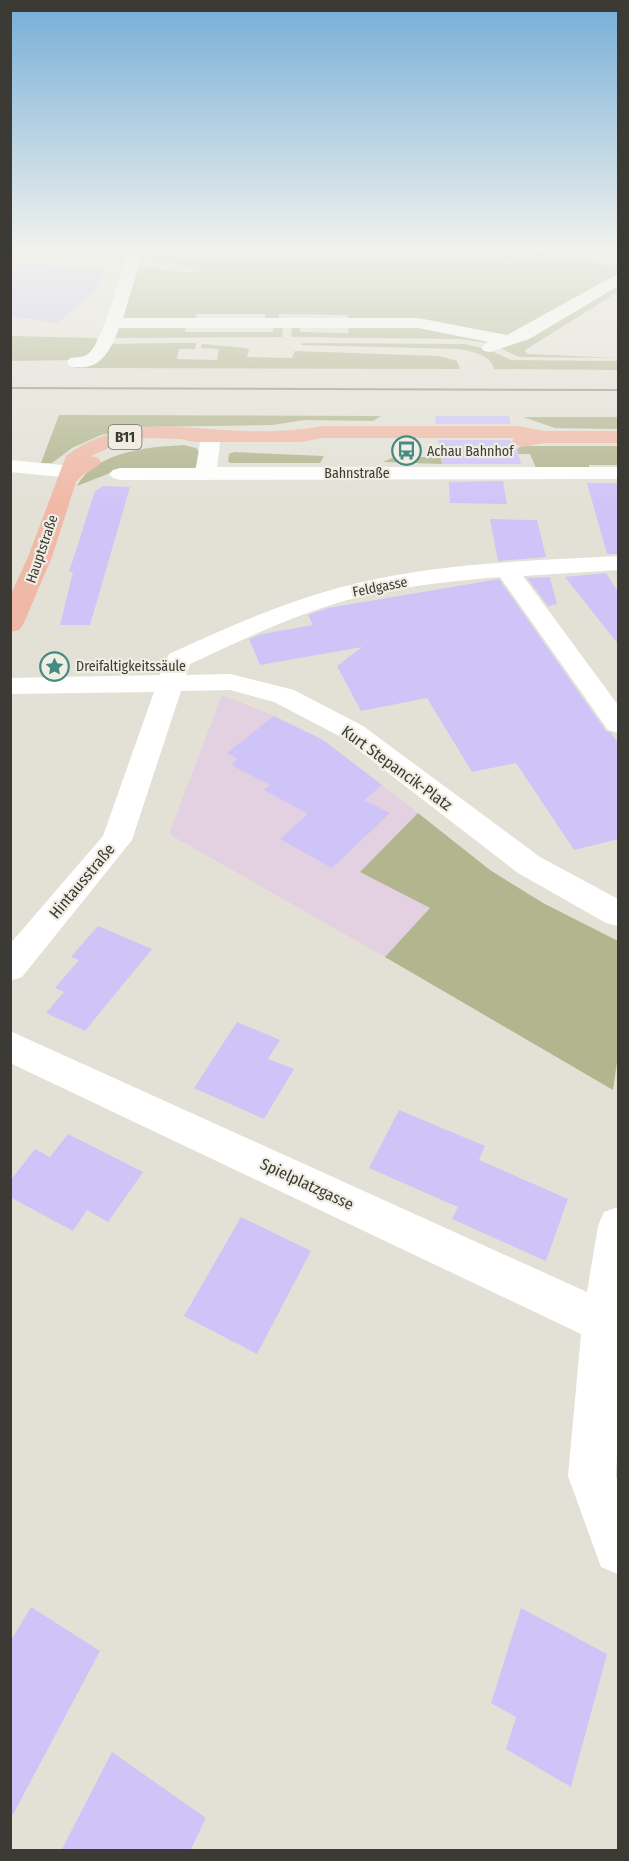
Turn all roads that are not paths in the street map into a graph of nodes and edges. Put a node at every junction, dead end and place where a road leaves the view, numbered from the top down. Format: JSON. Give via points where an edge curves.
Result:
{"nodes":[{"id":1,"x":107,"y":335,"type":"edge"},
{"id":2,"x":478,"y":335,"type":"edge"},
{"id":3,"x":521,"y":335,"type":"edge"},
{"id":4,"x":507,"y":340,"type":"junction"},
{"id":5,"x":490,"y":347,"type":"dead end"},
{"id":6,"x":76,"y":362,"type":"dead end"},
{"id":7,"x":202,"y":436,"type":"junction"},
{"id":8,"x":618,"y":437,"type":"edge"},
{"id":9,"x":10,"y":466,"type":"edge"},
{"id":10,"x":72,"y":472,"type":"junction"},
{"id":11,"x":618,"y":473,"type":"edge"},
{"id":12,"x":120,"y":474,"type":"dead end"},
{"id":13,"x":206,"y":474,"type":"junction"},
{"id":14,"x":618,"y":563,"type":"edge"},
{"id":15,"x":508,"y":571,"type":"junction"},
{"id":16,"x":10,"y":625,"type":"edge"},
{"id":17,"x":171,"y":682,"type":"junction"},
{"id":18,"x":10,"y":686,"type":"edge"},
{"id":19,"x":618,"y":724,"type":"edge"},
{"id":20,"x":618,"y":914,"type":"edge"},
{"id":21,"x":10,"y":968,"type":"edge"},
{"id":22,"x":10,"y":1046,"type":"edge"},
{"id":23,"x":618,"y":1226,"type":"edge"},
{"id":24,"x":604,"y":1322,"type":"junction"},
{"id":25,"x":618,"y":1550,"type":"edge"}],
"edges":[{"from":1,"to":6,"type":"street","via":[[94,359]]},
{"from":2,"to":4,"type":"street"},
{"from":3,"to":4,"type":"street"},
{"from":4,"to":5,"type":"street"},
{"from":7,"to":8,"type":"main road","number":"B11","via":[[301,436],[320,441]]},
{"from":7,"to":10,"type":"main road","number":"B11","via":[[127,447]]},
{"from":7,"to":13,"type":"street"},
{"from":9,"to":10,"type":"street"},
{"from":10,"to":16,"type":"main road","name":"Hauptstraße"},
{"from":11,"to":13,"type":"street","name":"Bahnstraße"},
{"from":12,"to":13,"type":"street","name":"Bahnstraße"},
{"from":14,"to":15,"type":"street","name":"Feldgasse"},
{"from":15,"to":17,"type":"street","name":"Feldgasse","via":[[411,580],[317,602],[178,660]]},
{"from":15,"to":19,"type":"street"},
{"from":17,"to":18,"type":"street","name":"Kurt Stepancik-Platz"},
{"from":17,"to":20,"type":"street","name":"Kurt Stepancik-Platz","via":[[230,682],[284,696],[353,732],[528,865]]},
{"from":17,"to":21,"type":"street","name":"Hintausstraße","via":[[117,840]]},
{"from":22,"to":24,"type":"street","name":"Spielplatzgasse"},
{"from":23,"to":24,"type":"street"},
{"from":24,"to":25,"type":"street","via":[[592,1476]]}]}
